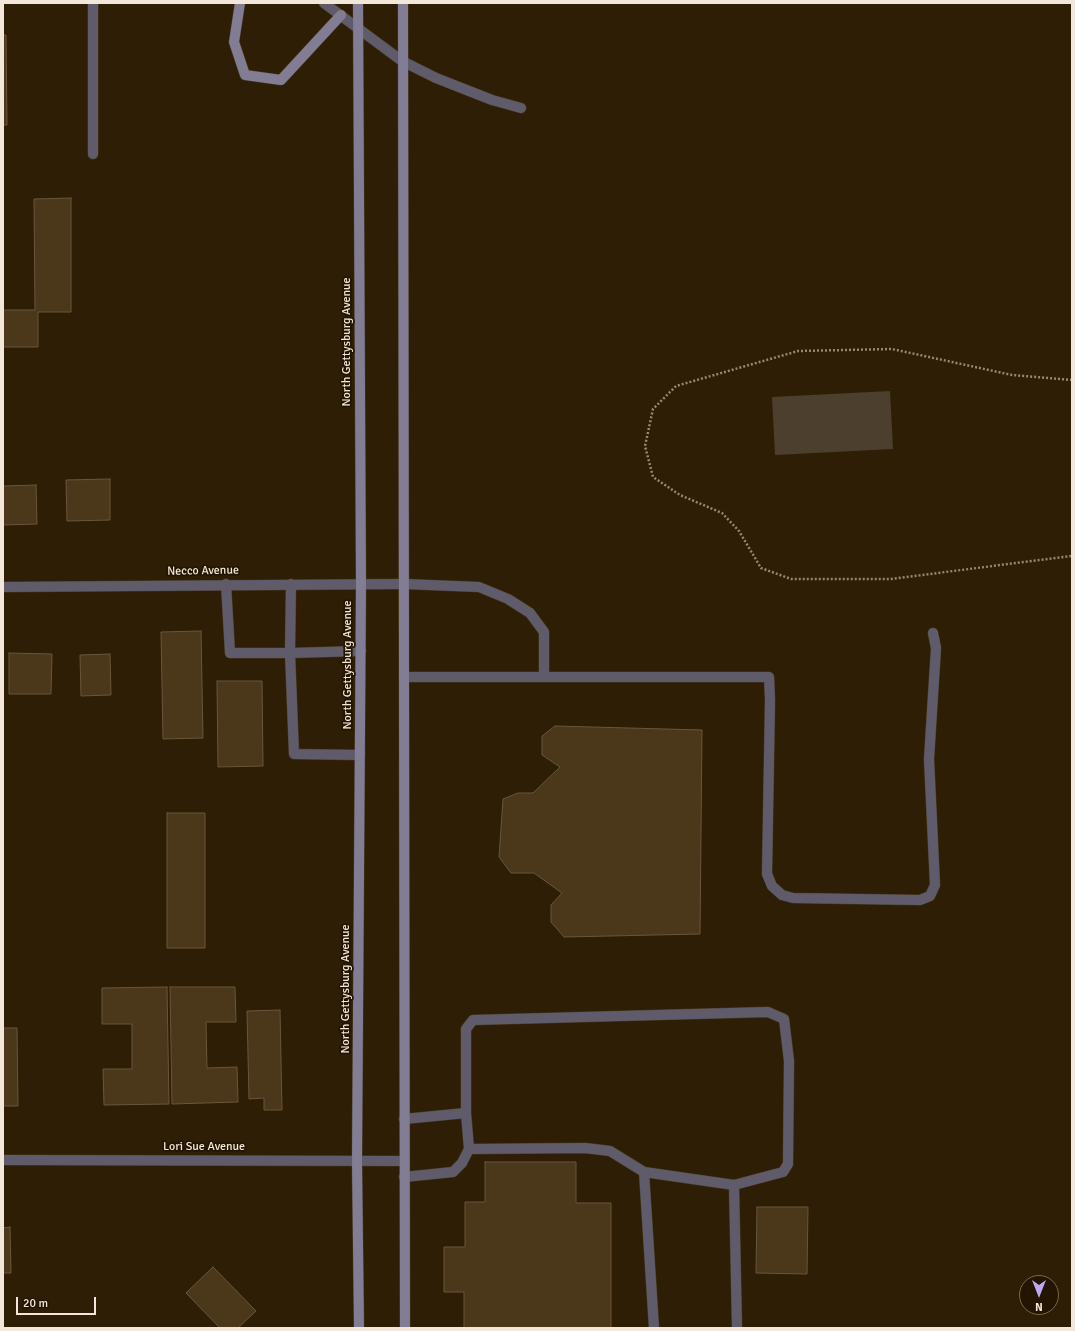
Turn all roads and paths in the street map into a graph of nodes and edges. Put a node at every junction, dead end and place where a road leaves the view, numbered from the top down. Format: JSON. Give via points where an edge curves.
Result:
{"nodes":[{"id":1,"x":93,"y":3,"type":"edge"},
{"id":2,"x":240,"y":3,"type":"edge"},
{"id":3,"x":324,"y":3,"type":"edge"},
{"id":4,"x":358,"y":3,"type":"edge"},
{"id":5,"x":403,"y":3,"type":"edge"},
{"id":6,"x":341,"y":15,"type":"junction"},
{"id":7,"x":358,"y":28,"type":"junction"},
{"id":8,"x":402,"y":61,"type":"junction"},
{"id":9,"x":521,"y":108,"type":"dead end"},
{"id":10,"x":93,"y":154,"type":"dead end"},
{"id":11,"x":1072,"y":380,"type":"edge"},
{"id":12,"x":1072,"y":556,"type":"edge"},
{"id":13,"x":226,"y":584,"type":"junction"},
{"id":14,"x":291,"y":584,"type":"junction"},
{"id":15,"x":361,"y":584,"type":"junction"},
{"id":16,"x":404,"y":584,"type":"junction"},
{"id":17,"x":3,"y":587,"type":"edge"},
{"id":18,"x":933,"y":633,"type":"dead end"},
{"id":19,"x":361,"y":651,"type":"junction"},
{"id":20,"x":290,"y":652,"type":"junction"},
{"id":21,"x":404,"y":678,"type":"junction"},
{"id":22,"x":544,"y":678,"type":"junction"},
{"id":23,"x":360,"y":755,"type":"junction"},
{"id":24,"x":466,"y":1113,"type":"junction"},
{"id":25,"x":404,"y":1118,"type":"junction"},
{"id":26,"x":468,"y":1149,"type":"junction"},
{"id":27,"x":3,"y":1160,"type":"edge"},
{"id":28,"x":357,"y":1161,"type":"junction"},
{"id":29,"x":404,"y":1161,"type":"junction"},
{"id":30,"x":644,"y":1172,"type":"junction"},
{"id":31,"x":404,"y":1177,"type":"junction"},
{"id":32,"x":734,"y":1184,"type":"junction"},
{"id":33,"x":359,"y":1328,"type":"edge"},
{"id":34,"x":405,"y":1328,"type":"edge"},
{"id":35,"x":654,"y":1328,"type":"edge"},
{"id":36,"x":737,"y":1328,"type":"edge"}],
"edges":[{"from":1,"to":10,"type":"street"},
{"from":2,"to":6,"type":"main road","via":[[234,42],[244,75],[281,80]]},
{"from":3,"to":6,"type":"street"},
{"from":4,"to":7,"type":"main road","name":"North Gettysburg Avenue"},
{"from":5,"to":8,"type":"main road"},
{"from":6,"to":7,"type":"street"},
{"from":7,"to":8,"type":"street"},
{"from":7,"to":15,"type":"main road","name":"North Gettysburg Avenue"},
{"from":8,"to":9,"type":"street","via":[[436,78]]},
{"from":8,"to":16,"type":"main road"},
{"from":11,"to":12,"type":"path","via":[[1012,375],[892,349],[798,351],[676,386],[653,409],[645,446],[653,477],[680,495],[722,513],[739,531],[761,568],[791,579],[890,579]]},
{"from":13,"to":14,"type":"street","name":"Necco Avenue"},
{"from":13,"to":17,"type":"street","name":"Necco Avenue"},
{"from":13,"to":20,"type":"street","via":[[230,653]]},
{"from":14,"to":15,"type":"street","name":"Necco Avenue"},
{"from":14,"to":20,"type":"street"},
{"from":15,"to":16,"type":"street","name":"Necco Avenue"},
{"from":15,"to":19,"type":"main road","name":"North Gettysburg Avenue"},
{"from":16,"to":21,"type":"main road"},
{"from":16,"to":22,"type":"street","name":"Necco Avenue","via":[[479,587],[520,606],[530,613],[544,632]]},
{"from":18,"to":22,"type":"street","via":[[936,648],[929,759],[935,885],[930,896],[920,900],[793,898],[782,895],[772,886],[767,874],[769,678]]},
{"from":19,"to":20,"type":"street"},
{"from":19,"to":23,"type":"main road","name":"North Gettysburg Avenue"},
{"from":20,"to":23,"type":"street","via":[[294,754]]},
{"from":21,"to":22,"type":"street"},
{"from":21,"to":25,"type":"main road"},
{"from":23,"to":28,"type":"main road","name":"North Gettysburg Avenue"},
{"from":24,"to":25,"type":"street"},
{"from":24,"to":26,"type":"street"},
{"from":24,"to":32,"type":"street","via":[[466,1029],[473,1020],[768,1012],[784,1019],[789,1061],[788,1164],[783,1172]]},
{"from":25,"to":29,"type":"main road"},
{"from":26,"to":30,"type":"street","via":[[585,1148],[610,1151]]},
{"from":26,"to":31,"type":"street","via":[[462,1163],[453,1172]]},
{"from":27,"to":28,"type":"street","name":"Lori Sue Avenue"},
{"from":28,"to":29,"type":"street","name":"Lori Sue Avenue"},
{"from":28,"to":33,"type":"main road","name":"North Gettysburg Avenue"},
{"from":29,"to":31,"type":"main road"},
{"from":30,"to":32,"type":"street"},
{"from":30,"to":35,"type":"street"},
{"from":31,"to":34,"type":"main road"},
{"from":32,"to":36,"type":"street"}]}
